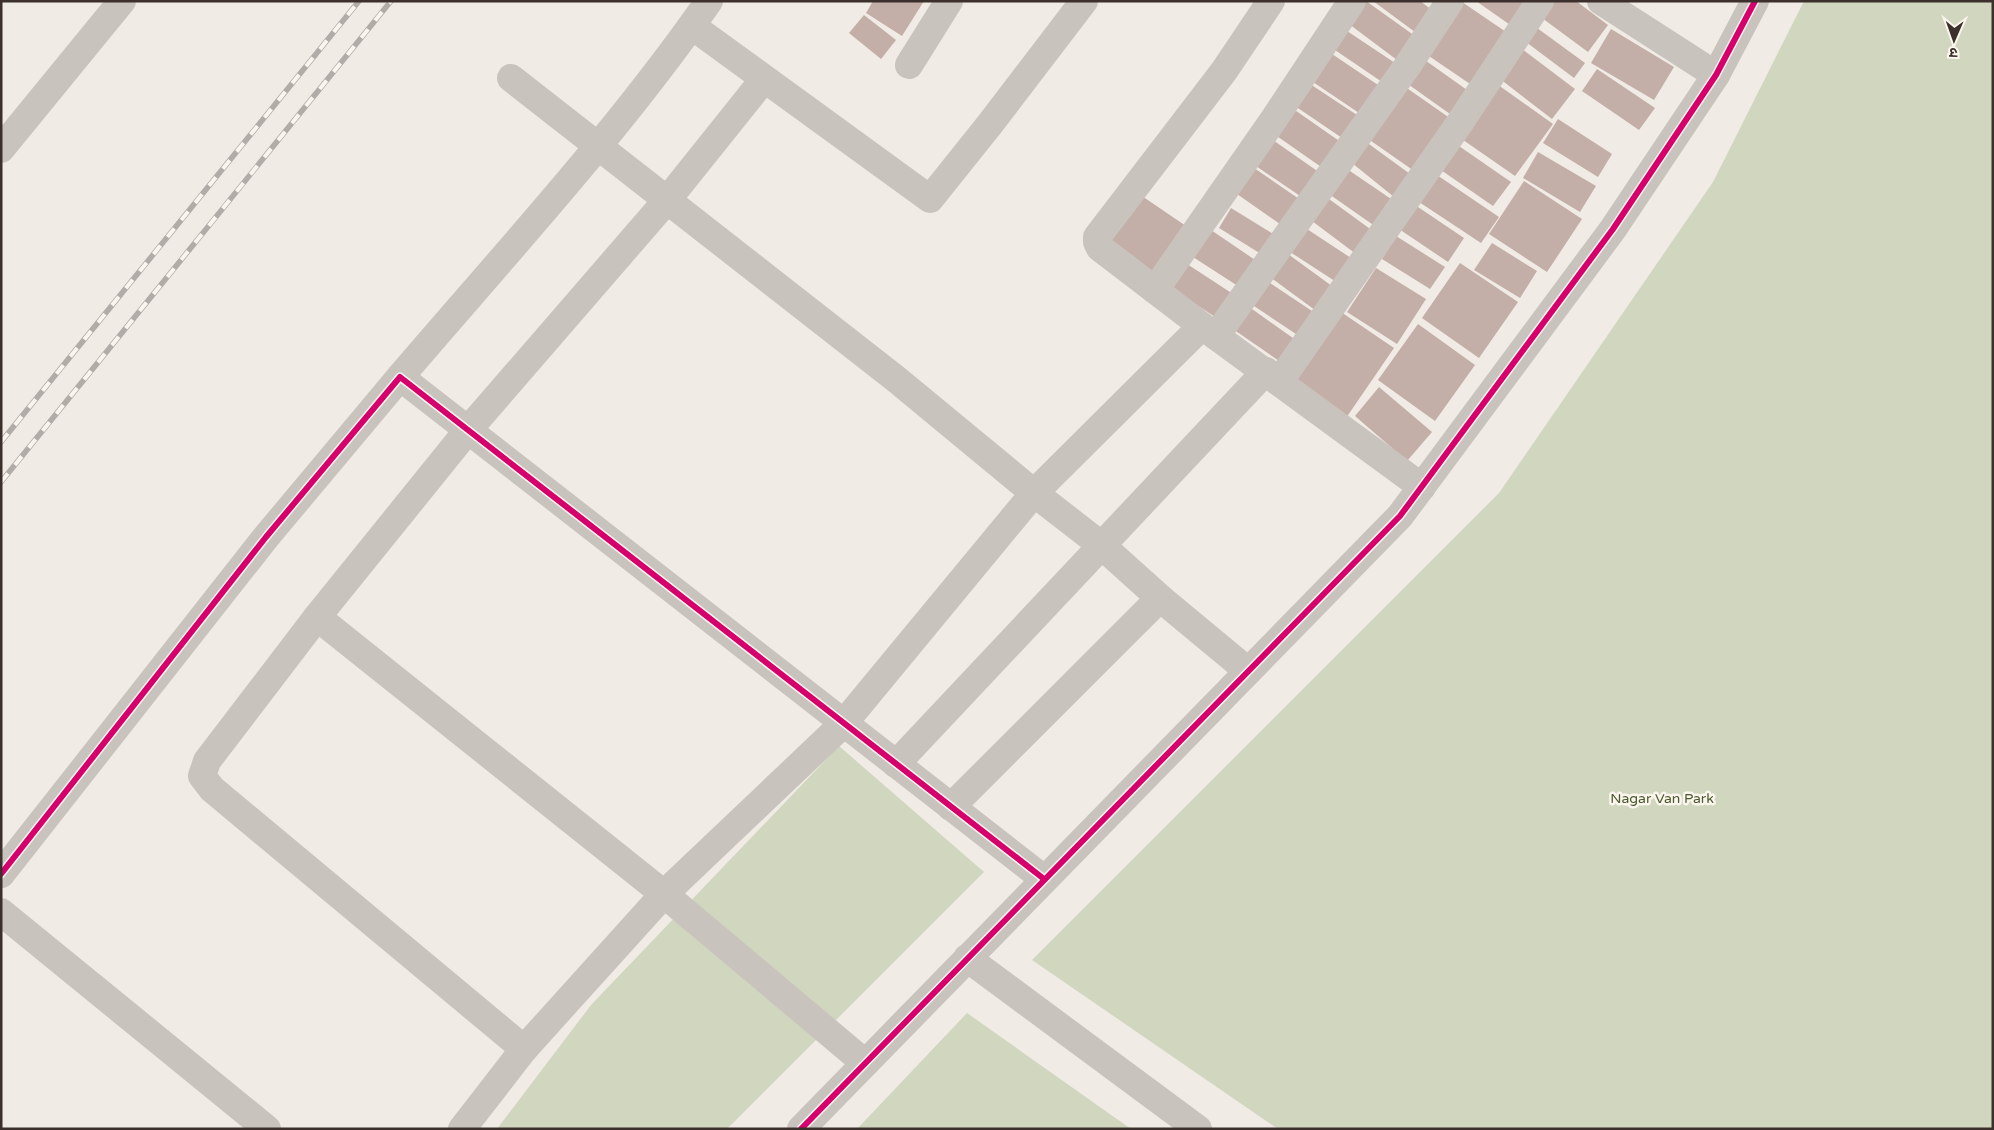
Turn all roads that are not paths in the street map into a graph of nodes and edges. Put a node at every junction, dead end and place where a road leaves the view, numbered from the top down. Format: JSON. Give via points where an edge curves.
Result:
{"nodes":[{"id":1,"x":122,"y":1,"type":"edge"},
{"id":2,"x":709,"y":1,"type":"edge"},
{"id":3,"x":949,"y":1,"type":"edge"},
{"id":4,"x":1084,"y":1,"type":"edge"},
{"id":5,"x":1271,"y":1,"type":"edge"},
{"id":6,"x":1352,"y":1,"type":"edge"},
{"id":7,"x":1450,"y":1,"type":"edge"},
{"id":8,"x":1540,"y":1,"type":"edge"},
{"id":9,"x":1601,"y":1,"type":"edge"},
{"id":10,"x":1755,"y":1,"type":"edge"},
{"id":11,"x":692,"y":26,"type":"junction"},
{"id":12,"x":909,"y":65,"type":"dead end"},
{"id":13,"x":1716,"y":75,"type":"junction"},
{"id":14,"x":511,"y":78,"type":"dead end"},
{"id":15,"x":764,"y":79,"type":"junction"},
{"id":16,"x":598,"y":145,"type":"junction"},
{"id":17,"x":1,"y":149,"type":"edge"},
{"id":18,"x":668,"y":199,"type":"junction"},
{"id":19,"x":1155,"y":290,"type":"junction"},
{"id":20,"x":1209,"y":331,"type":"junction"},
{"id":21,"x":400,"y":377,"type":"junction"},
{"id":22,"x":1272,"y":377,"type":"junction"},
{"id":23,"x":468,"y":430,"type":"junction"},
{"id":24,"x":1422,"y":487,"type":"junction"},
{"id":25,"x":1034,"y":493,"type":"junction"},
{"id":26,"x":1101,"y":545,"type":"junction"},
{"id":27,"x":1160,"y":598,"type":"junction"},
{"id":28,"x":317,"y":617,"type":"junction"},
{"id":29,"x":1248,"y":671,"type":"junction"},
{"id":30,"x":844,"y":723,"type":"junction"},
{"id":31,"x":896,"y":764,"type":"junction"},
{"id":32,"x":952,"y":807,"type":"junction"},
{"id":33,"x":1,"y":874,"type":"edge"},
{"id":34,"x":1044,"y":879,"type":"junction"},
{"id":35,"x":664,"y":894,"type":"junction"},
{"id":36,"x":1,"y":912,"type":"edge"},
{"id":37,"x":967,"y":958,"type":"junction"},
{"id":38,"x":524,"y":1049,"type":"junction"},
{"id":39,"x":865,"y":1063,"type":"junction"},
{"id":40,"x":267,"y":1129,"type":"edge"},
{"id":41,"x":462,"y":1129,"type":"edge"},
{"id":42,"x":801,"y":1129,"type":"edge"},
{"id":43,"x":1198,"y":1129,"type":"edge"}],
"edges":[{"from":1,"to":17,"type":"street"},
{"from":2,"to":11,"type":"street"},
{"from":3,"to":12,"type":"street"},
{"from":4,"to":15,"type":"street","via":[[930,199]]},
{"from":5,"to":19,"type":"street","via":[[1224,71],[1097,237],[1100,248]]},
{"from":6,"to":19,"type":"street"},
{"from":7,"to":20,"type":"street","via":[[1408,65]]},
{"from":8,"to":22,"type":"street","via":[[1461,121]]},
{"from":9,"to":13,"type":"street"},
{"from":10,"to":13,"type":"street"},
{"from":11,"to":15,"type":"street"},
{"from":11,"to":16,"type":"street"},
{"from":13,"to":24,"type":"street","via":[[1613,229]]},
{"from":14,"to":16,"type":"street"},
{"from":15,"to":18,"type":"street"},
{"from":16,"to":18,"type":"street"},
{"from":16,"to":21,"type":"street"},
{"from":18,"to":23,"type":"street"},
{"from":18,"to":25,"type":"street"},
{"from":19,"to":20,"type":"street"},
{"from":20,"to":22,"type":"street"},
{"from":20,"to":25,"type":"street"},
{"from":21,"to":23,"type":"street"},
{"from":21,"to":33,"type":"street","via":[[266,537]]},
{"from":22,"to":24,"type":"street"},
{"from":22,"to":26,"type":"street"},
{"from":23,"to":28,"type":"street"},
{"from":23,"to":30,"type":"street"},
{"from":24,"to":29,"type":"street","via":[[1400,516]]},
{"from":25,"to":26,"type":"street"},
{"from":25,"to":30,"type":"street"},
{"from":26,"to":27,"type":"street"},
{"from":26,"to":31,"type":"street"},
{"from":27,"to":29,"type":"street"},
{"from":27,"to":32,"type":"street"},
{"from":28,"to":35,"type":"street"},
{"from":28,"to":38,"type":"street","via":[[207,761],[202,776],[220,796]]},
{"from":29,"to":34,"type":"street"},
{"from":30,"to":31,"type":"street"},
{"from":30,"to":35,"type":"street"},
{"from":31,"to":32,"type":"street"},
{"from":32,"to":34,"type":"street"},
{"from":34,"to":37,"type":"street"},
{"from":35,"to":38,"type":"street"},
{"from":35,"to":39,"type":"street"},
{"from":36,"to":40,"type":"street"},
{"from":37,"to":39,"type":"street"},
{"from":37,"to":43,"type":"street"},
{"from":38,"to":41,"type":"street"},
{"from":39,"to":42,"type":"street"}]}
